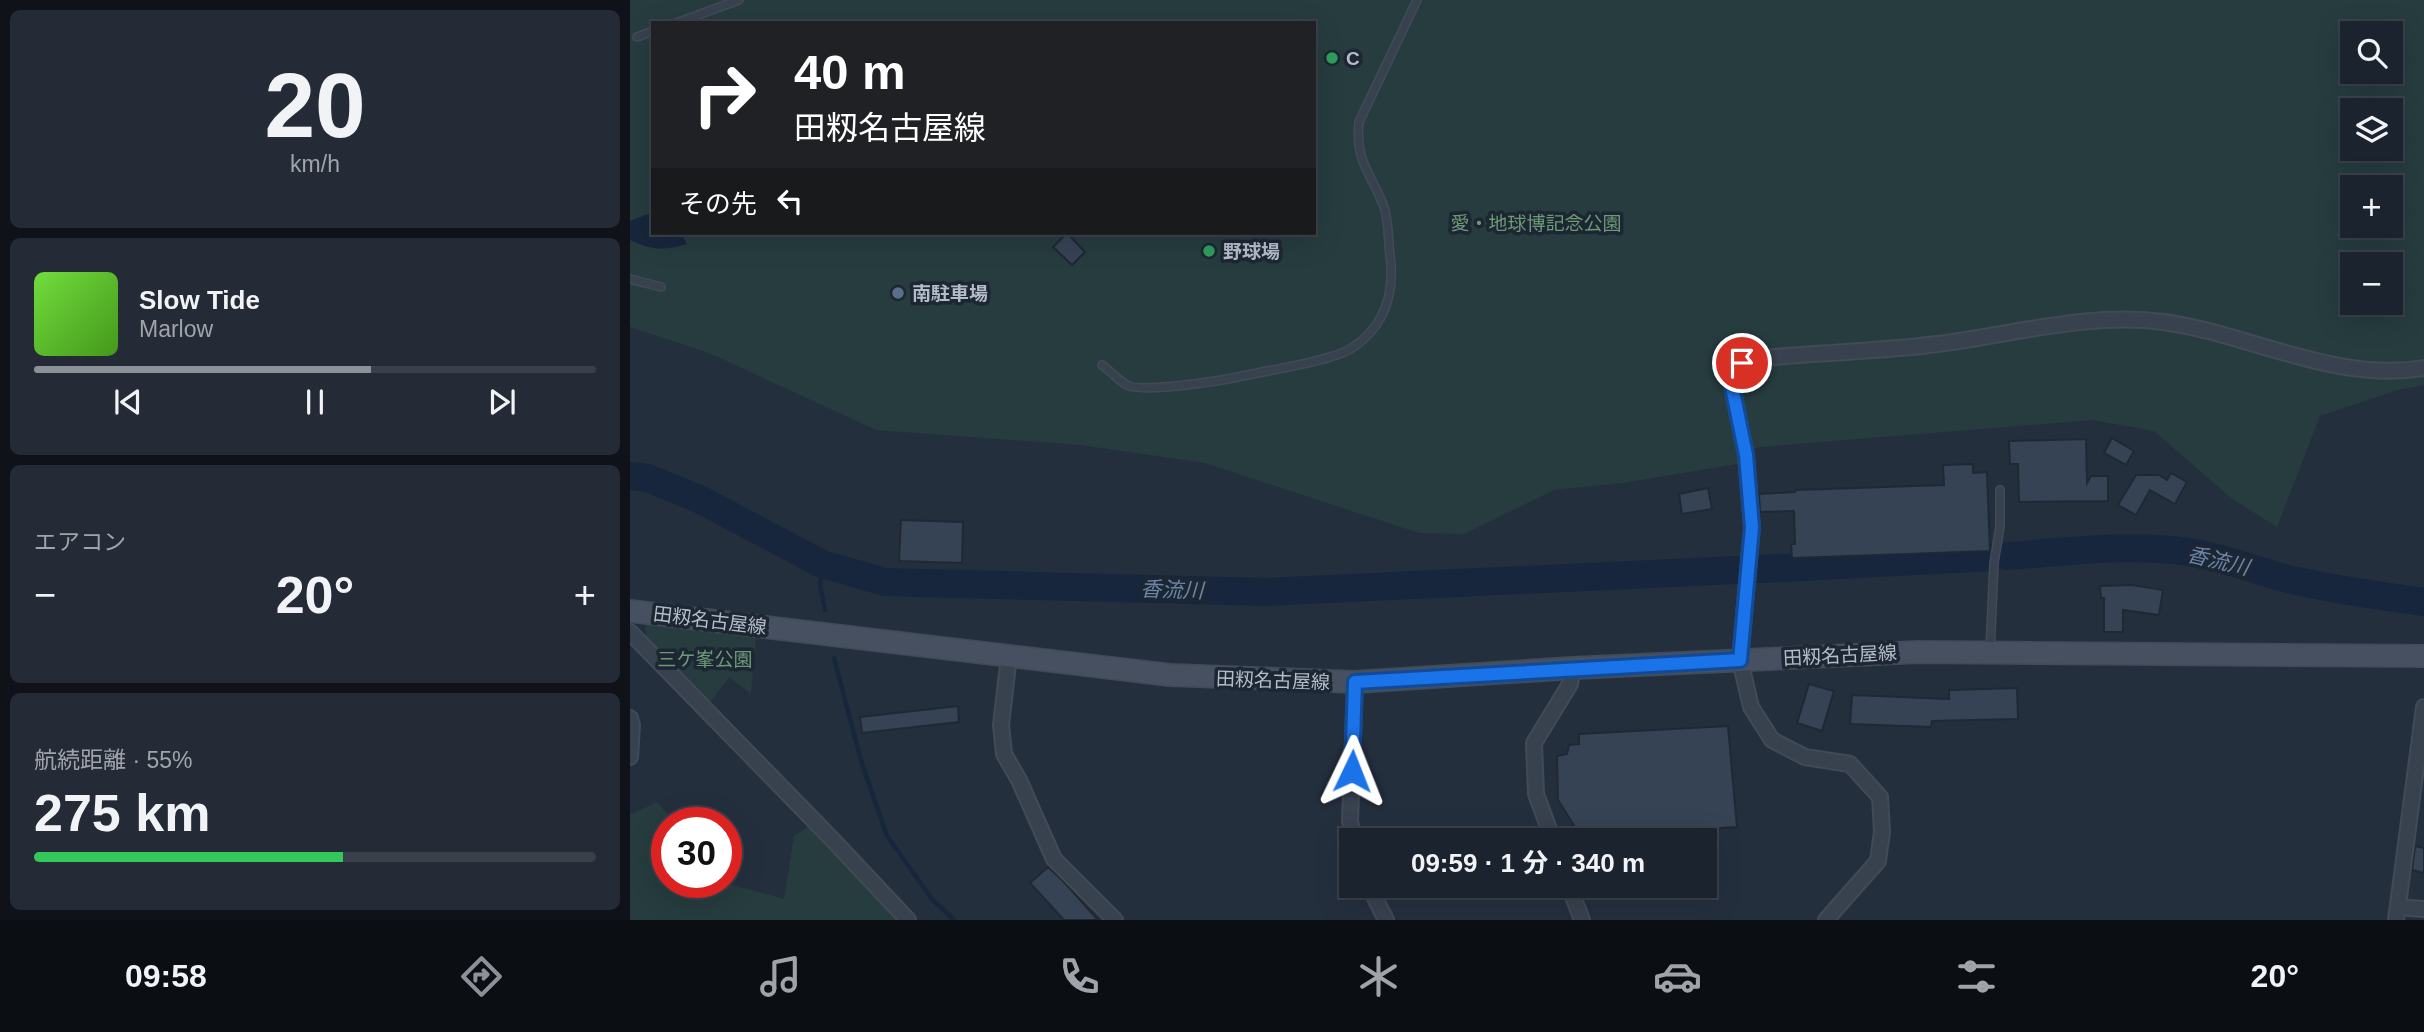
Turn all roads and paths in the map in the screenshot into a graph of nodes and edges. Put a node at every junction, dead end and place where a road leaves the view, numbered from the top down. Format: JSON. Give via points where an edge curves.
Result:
{"nodes":[{"id":1,"x":738,"y":0,"type":"edge"},
{"id":2,"x":1417,"y":0,"type":"edge"},
{"id":3,"x":681,"y":21,"type":"edge"},
{"id":4,"x":651,"y":32,"type":"edge"},
{"id":5,"x":637,"y":37,"type":"dead end"},
{"id":6,"x":630,"y":279,"type":"edge"},
{"id":7,"x":661,"y":287,"type":"dead end"},
{"id":8,"x":1102,"y":365,"type":"dead end"},
{"id":9,"x":2424,"y":368,"type":"edge"},
{"id":10,"x":2000,"y":490,"type":"dead end"},
{"id":11,"x":630,"y":611,"type":"edge"},
{"id":12,"x":630,"y":632,"type":"edge"},
{"id":13,"x":1990,"y":652,"type":"junction"},
{"id":14,"x":1009,"y":656,"type":"junction"},
{"id":15,"x":2424,"y":656,"type":"edge"},
{"id":16,"x":1740,"y":660,"type":"junction"},
{"id":17,"x":1573,"y":668,"type":"junction"},
{"id":18,"x":1355,"y":682,"type":"junction"},
{"id":19,"x":2424,"y":708,"type":"edge"},
{"id":20,"x":630,"y":718,"type":"edge"},
{"id":21,"x":2422,"y":754,"type":"edge"},
{"id":22,"x":630,"y":757,"type":"edge"},
{"id":23,"x":1351,"y":828,"type":"edge"},
{"id":24,"x":1549,"y":828,"type":"edge"},
{"id":25,"x":2408,"y":829,"type":"junction"},
{"id":26,"x":2424,"y":830,"type":"edge"},
{"id":27,"x":1375,"y":898,"type":"edge"},
{"id":28,"x":1574,"y":898,"type":"edge"},
{"id":29,"x":2424,"y":909,"type":"edge"},
{"id":30,"x":2397,"y":914,"type":"edge"},
{"id":31,"x":908,"y":920,"type":"edge"},
{"id":32,"x":1115,"y":920,"type":"edge"},
{"id":33,"x":1386,"y":920,"type":"edge"},
{"id":34,"x":1582,"y":920,"type":"edge"},
{"id":35,"x":1826,"y":920,"type":"edge"}],
"edges":[{"from":1,"to":3,"type":"lane"},
{"from":2,"to":8,"type":"lane","via":[[1359,122],[1357,143],[1385,211],[1392,268],[1383,314],[1368,334],[1350,349],[1329,356],[1221,381],[1129,386]]},
{"from":4,"to":5,"type":"lane"},
{"from":6,"to":7,"type":"lane"},
{"from":9,"to":16,"type":"street","via":[[2365,369],[2162,322],[2124,321],[2081,321],[1937,344],[1742,363],[1731,382],[1746,455],[1752,527]]},
{"from":10,"to":13,"type":"lane"},
{"from":11,"to":14,"type":"main road","name":"田籾名古屋線"},
{"from":12,"to":31,"type":"street"},
{"from":13,"to":15,"type":"main road","name":"田籾名古屋線"},
{"from":13,"to":16,"type":"main road","name":"田籾名古屋線"},
{"from":14,"to":18,"type":"main road","name":"田籾名古屋線","via":[[1170,675]]},
{"from":14,"to":32,"type":"street","via":[[1001,726],[1004,754],[1054,859]]},
{"from":16,"to":17,"type":"main road","name":"田籾名古屋線"},
{"from":16,"to":35,"type":"street","via":[[1751,707],[1772,740],[1805,757],[1850,764],[1880,797],[1878,861]]},
{"from":17,"to":18,"type":"main road","name":"田籾名古屋線"},
{"from":17,"to":24,"type":"street","via":[[1570,684],[1534,743],[1536,794]]},
{"from":18,"to":23,"type":"street"},
{"from":19,"to":21,"type":"street"},
{"from":20,"to":22,"type":"street"},
{"from":21,"to":25,"type":"street"},
{"from":25,"to":26,"type":"street"},
{"from":25,"to":30,"type":"street"},
{"from":27,"to":33,"type":"street"},
{"from":28,"to":34,"type":"street"},
{"from":29,"to":30,"type":"street"}]}
